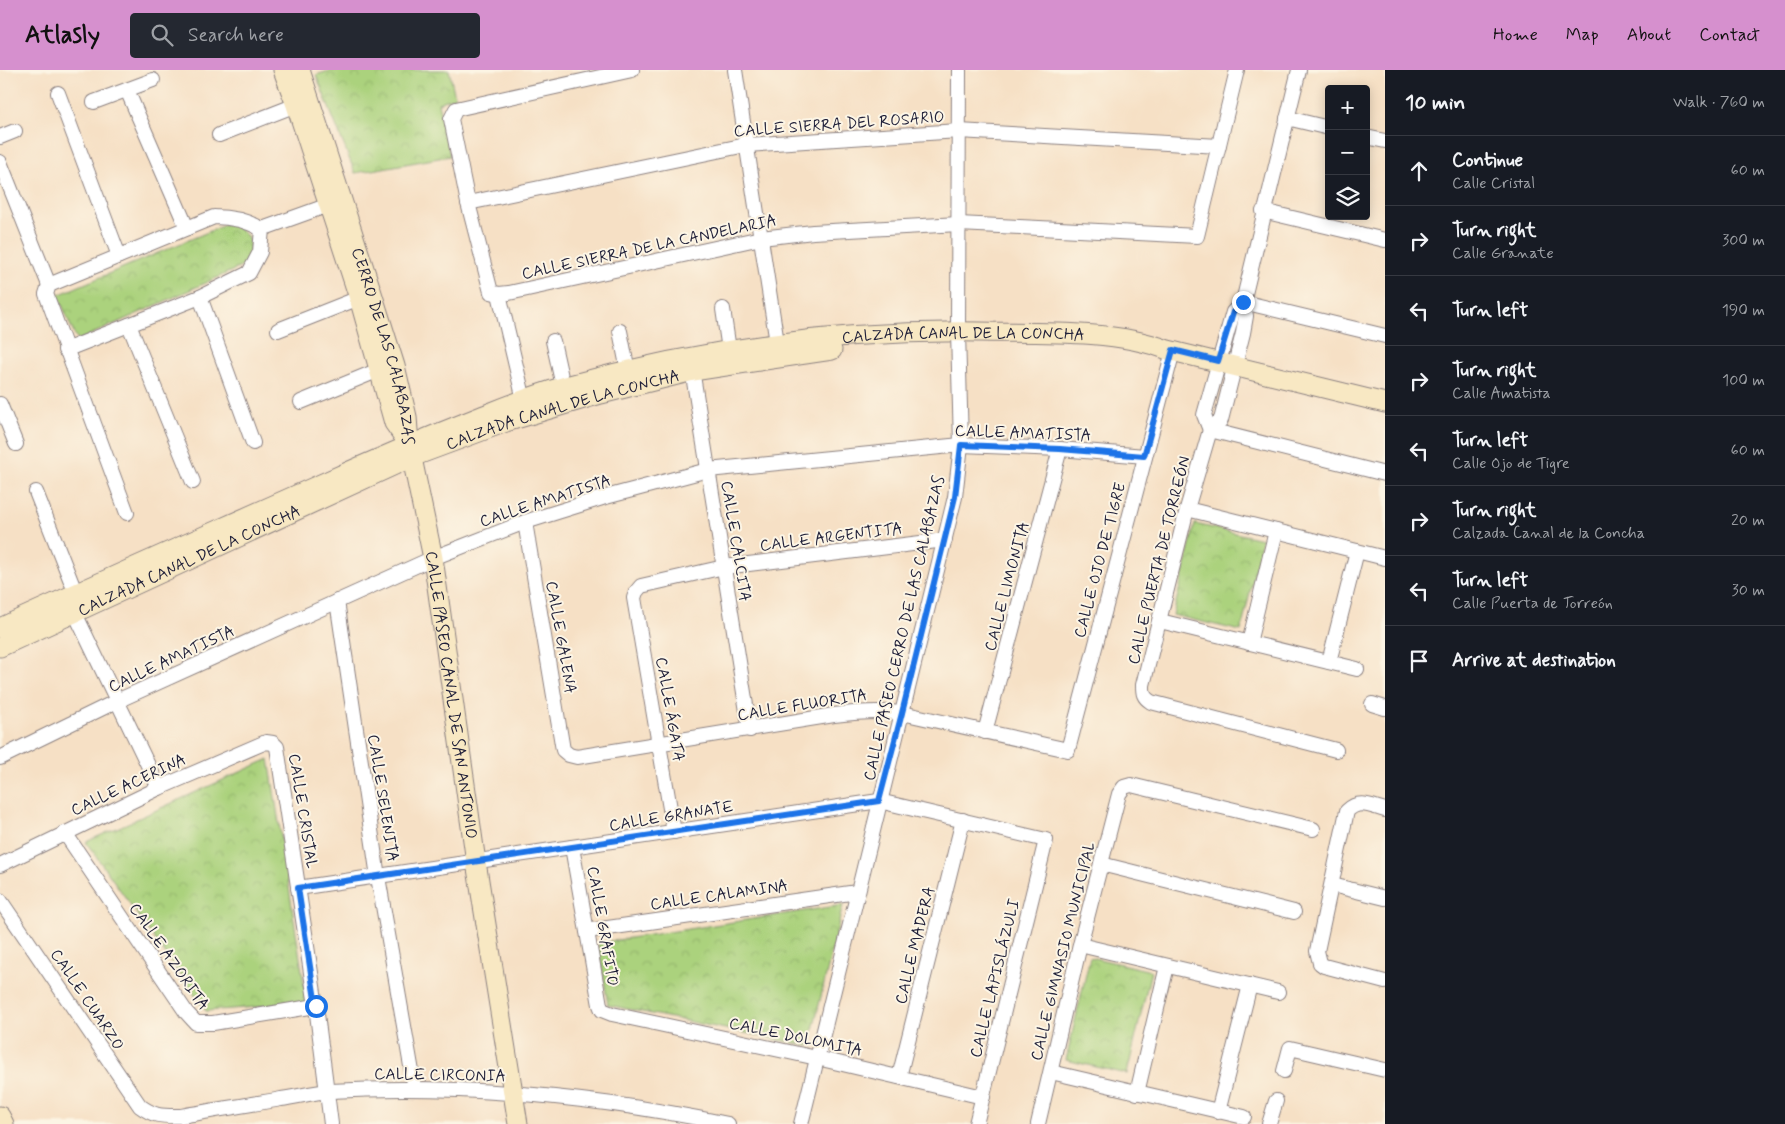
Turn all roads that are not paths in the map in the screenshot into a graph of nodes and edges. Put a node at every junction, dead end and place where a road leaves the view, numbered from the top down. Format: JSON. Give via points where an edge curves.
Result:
{"nodes":[{"id":1,"x":283,"y":70,"type":"edge"},
{"id":2,"x":300,"y":70,"type":"edge"},
{"id":3,"x":632,"y":70,"type":"edge"},
{"id":4,"x":736,"y":70,"type":"edge"},
{"id":5,"x":959,"y":70,"type":"edge"},
{"id":6,"x":1237,"y":70,"type":"edge"},
{"id":7,"x":1299,"y":70,"type":"edge"},
{"id":8,"x":153,"y":80,"type":"dead end"},
{"id":9,"x":127,"y":90,"type":"junction"},
{"id":10,"x":58,"y":93,"type":"dead end"},
{"id":11,"x":94,"y":102,"type":"dead end"},
{"id":12,"x":296,"y":105,"type":"junction"},
{"id":13,"x":1287,"y":118,"type":"junction"},
{"id":14,"x":1325,"y":127,"type":"edge"},
{"id":15,"x":15,"y":131,"type":"dead end"},
{"id":16,"x":959,"y":131,"type":"junction"},
{"id":17,"x":219,"y":135,"type":"dead end"},
{"id":18,"x":0,"y":137,"type":"edge"},
{"id":19,"x":1370,"y":138,"type":"edge"},
{"id":20,"x":1385,"y":142,"type":"edge"},
{"id":21,"x":746,"y":145,"type":"junction"},
{"id":22,"x":1219,"y":146,"type":"junction"},
{"id":23,"x":0,"y":162,"type":"edge"},
{"id":24,"x":336,"y":203,"type":"junction"},
{"id":25,"x":468,"y":203,"type":"junction"},
{"id":26,"x":1263,"y":211,"type":"junction"},
{"id":27,"x":959,"y":224,"type":"junction"},
{"id":28,"x":187,"y":228,"type":"junction"},
{"id":29,"x":262,"y":229,"type":"junction"},
{"id":30,"x":761,"y":238,"type":"junction"},
{"id":31,"x":1385,"y":240,"type":"edge"},
{"id":32,"x":119,"y":256,"type":"junction"},
{"id":33,"x":49,"y":285,"type":"junction"},
{"id":34,"x":499,"y":294,"type":"junction"},
{"id":35,"x":200,"y":297,"type":"junction"},
{"id":36,"x":359,"y":298,"type":"junction"},
{"id":37,"x":1243,"y":302,"type":"junction"},
{"id":38,"x":723,"y":309,"type":"dead end"},
{"id":39,"x":129,"y":325,"type":"junction"},
{"id":40,"x":278,"y":330,"type":"dead end"},
{"id":41,"x":620,"y":331,"type":"dead end"},
{"id":42,"x":1385,"y":336,"type":"edge"},
{"id":43,"x":958,"y":337,"type":"junction"},
{"id":44,"x":554,"y":341,"type":"dead end"},
{"id":45,"x":777,"y":343,"type":"junction"},
{"id":46,"x":65,"y":350,"type":"junction"},
{"id":47,"x":729,"y":350,"type":"junction"},
{"id":48,"x":1171,"y":350,"type":"junction"},
{"id":49,"x":692,"y":364,"type":"junction"},
{"id":50,"x":1226,"y":364,"type":"junction"},
{"id":51,"x":379,"y":370,"type":"junction"},
{"id":52,"x":628,"y":371,"type":"junction"},
{"id":53,"x":563,"y":386,"type":"junction"},
{"id":54,"x":524,"y":400,"type":"junction"},
{"id":55,"x":301,"y":402,"type":"dead end"},
{"id":56,"x":1385,"y":403,"type":"edge"},
{"id":57,"x":0,"y":404,"type":"edge"},
{"id":58,"x":1210,"y":430,"type":"junction"},
{"id":59,"x":253,"y":443,"type":"dead end"},
{"id":60,"x":16,"y":444,"type":"dead end"},
{"id":61,"x":961,"y":445,"type":"junction"},
{"id":62,"x":1060,"y":449,"type":"junction"},
{"id":63,"x":410,"y":450,"type":"junction"},
{"id":64,"x":1144,"y":456,"type":"junction"},
{"id":65,"x":708,"y":470,"type":"junction"},
{"id":66,"x":1385,"y":474,"type":"edge"},
{"id":67,"x":194,"y":482,"type":"dead end"},
{"id":68,"x":36,"y":492,"type":"dead end"},
{"id":69,"x":1187,"y":509,"type":"junction"},
{"id":70,"x":127,"y":514,"type":"dead end"},
{"id":71,"x":525,"y":522,"type":"junction"},
{"id":72,"x":1276,"y":531,"type":"junction"},
{"id":73,"x":945,"y":540,"type":"junction"},
{"id":74,"x":1356,"y":551,"type":"junction"},
{"id":75,"x":433,"y":558,"type":"junction"},
{"id":76,"x":1385,"y":558,"type":"edge"},
{"id":77,"x":724,"y":567,"type":"junction"},
{"id":78,"x":636,"y":592,"type":"joint"},
{"id":79,"x":73,"y":601,"type":"junction"},
{"id":80,"x":337,"y":601,"type":"junction"},
{"id":81,"x":1160,"y":621,"type":"junction"},
{"id":82,"x":0,"y":628,"type":"edge"},
{"id":83,"x":1249,"y":643,"type":"junction"},
{"id":84,"x":0,"y":647,"type":"edge"},
{"id":85,"x":1329,"y":662,"type":"junction"},
{"id":86,"x":1357,"y":669,"type":"dead end"},
{"id":87,"x":117,"y":701,"type":"junction"},
{"id":88,"x":902,"y":713,"type":"junction"},
{"id":89,"x":750,"y":730,"type":"junction"},
{"id":90,"x":986,"y":732,"type":"junction"},
{"id":91,"x":273,"y":743,"type":"joint"},
{"id":92,"x":660,"y":743,"type":"junction"},
{"id":93,"x":1068,"y":750,"type":"joint"},
{"id":94,"x":1336,"y":750,"type":"dead end"},
{"id":95,"x":569,"y":755,"type":"joint"},
{"id":96,"x":0,"y":758,"type":"edge"},
{"id":97,"x":159,"y":788,"type":"junction"},
{"id":98,"x":879,"y":801,"type":"junction"},
{"id":99,"x":1385,"y":810,"type":"edge"},
{"id":100,"x":963,"y":820,"type":"junction"},
{"id":101,"x":1313,"y":829,"type":"dead end"},
{"id":102,"x":674,"y":832,"type":"junction"},
{"id":103,"x":65,"y":833,"type":"junction"},
{"id":104,"x":1046,"y":840,"type":"joint"},
{"id":105,"x":572,"y":847,"type":"junction"},
{"id":106,"x":476,"y":862,"type":"junction"},
{"id":107,"x":1101,"y":864,"type":"junction"},
{"id":108,"x":0,"y":865,"type":"edge"},
{"id":109,"x":378,"y":877,"type":"junction"},
{"id":110,"x":1332,"y":885,"type":"junction"},
{"id":111,"x":298,"y":888,"type":"junction"},
{"id":112,"x":857,"y":892,"type":"junction"},
{"id":113,"x":1385,"y":898,"type":"edge"},
{"id":114,"x":0,"y":900,"type":"edge"},
{"id":115,"x":1294,"y":912,"type":"dead end"},
{"id":116,"x":587,"y":931,"type":"junction"},
{"id":117,"x":1080,"y":945,"type":"junction"},
{"id":118,"x":1167,"y":966,"type":"junction"},
{"id":119,"x":1385,"y":982,"type":"edge"},
{"id":120,"x":1250,"y":985,"type":"junction"},
{"id":121,"x":1278,"y":992,"type":"dead end"},
{"id":122,"x":316,"y":1006,"type":"junction"},
{"id":123,"x":602,"y":1010,"type":"joint"},
{"id":124,"x":817,"y":1058,"type":"junction"},
{"id":125,"x":1385,"y":1070,"type":"edge"},
{"id":126,"x":1284,"y":1071,"type":"dead end"},
{"id":127,"x":1051,"y":1072,"type":"junction"},
{"id":128,"x":899,"y":1077,"type":"junction"},
{"id":129,"x":414,"y":1089,"type":"junction"},
{"id":130,"x":328,"y":1092,"type":"junction"},
{"id":131,"x":514,"y":1093,"type":"junction"},
{"id":132,"x":1137,"y":1093,"type":"junction"},
{"id":133,"x":983,"y":1097,"type":"junction"},
{"id":134,"x":1276,"y":1101,"type":"dead end"},
{"id":135,"x":1218,"y":1112,"type":"junction"},
{"id":136,"x":150,"y":1114,"type":"joint"},
{"id":137,"x":0,"y":1116,"type":"edge"},
{"id":138,"x":1244,"y":1118,"type":"dead end"},
{"id":139,"x":4,"y":1124,"type":"edge"},
{"id":140,"x":331,"y":1124,"type":"edge"},
{"id":141,"x":518,"y":1124,"type":"edge"},
{"id":142,"x":728,"y":1124,"type":"edge"},
{"id":143,"x":801,"y":1124,"type":"edge"},
{"id":144,"x":976,"y":1124,"type":"edge"},
{"id":145,"x":1038,"y":1124,"type":"edge"},
{"id":146,"x":1269,"y":1124,"type":"edge"}],
"edges":[{"from":1,"to":12,"type":"street","name":"CERRO DE LAS CALABAZAS"},
{"from":2,"to":24,"type":"street","name":"CERRO DE LAS CALABAZAS"},
{"from":3,"to":25,"type":"street","via":[[456,109],[451,118]]},
{"from":4,"to":21,"type":"street"},
{"from":5,"to":16,"type":"street","name":"CALLE PASEO CERRO DE LAS CALABAZAS"},
{"from":6,"to":22,"type":"street"},
{"from":7,"to":13,"type":"street","name":"CALLE PUERTA DE TORREÓN"},
{"from":8,"to":9,"type":"street"},
{"from":9,"to":11,"type":"street"},
{"from":9,"to":28,"type":"street"},
{"from":10,"to":32,"type":"street"},
{"from":12,"to":17,"type":"street"},
{"from":12,"to":24,"type":"street","name":"CERRO DE LAS CALABAZAS"},
{"from":13,"to":14,"type":"street"},
{"from":13,"to":26,"type":"street","name":"CALLE PUERTA DE TORREÓN"},
{"from":15,"to":18,"type":"street"},
{"from":16,"to":21,"type":"street","name":"CALLE SIERRA DEL ROSARIO"},
{"from":16,"to":22,"type":"street","name":"CALLE SIERRA DEL ROSARIO"},
{"from":16,"to":27,"type":"street","name":"CALLE PASEO CERRO DE LAS CALABAZAS"},
{"from":19,"to":20,"type":"street"},
{"from":21,"to":25,"type":"street","name":"CALLE SIERRA DEL ROSARIO"},
{"from":21,"to":30,"type":"street"},
{"from":22,"to":27,"type":"street","name":"CALLE SIERRA DE LA CANDELARIA","via":[[1197,236]]},
{"from":23,"to":33,"type":"street"},
{"from":24,"to":29,"type":"street"},
{"from":24,"to":36,"type":"street","name":"CERRO DE LAS CALABAZAS"},
{"from":24,"to":63,"type":"street","name":"CERRO DE LAS CALABAZAS","via":[[395,366],[407,418]]},
{"from":25,"to":34,"type":"street","via":[[492,292]]},
{"from":26,"to":31,"type":"street"},
{"from":26,"to":37,"type":"street","name":"CALLE PUERTA DE TORREÓN"},
{"from":27,"to":30,"type":"street","name":"CALLE SIERRA DE LA CANDELARIA","via":[[876,227]]},
{"from":27,"to":43,"type":"street","name":"CALLE PASEO CERRO DE LAS CALABAZAS"},
{"from":28,"to":29,"type":"street","via":[[214,217],[228,217]]},
{"from":28,"to":32,"type":"street"},
{"from":29,"to":35,"type":"street","via":[[260,252],[249,273]]},
{"from":30,"to":34,"type":"street","name":"CALLE SIERRA DE LA CANDELARIA"},
{"from":30,"to":45,"type":"street"},
{"from":32,"to":33,"type":"street"},
{"from":33,"to":46,"type":"street","via":[[46,294]]},
{"from":34,"to":54,"type":"street"},
{"from":35,"to":39,"type":"street"},
{"from":35,"to":59,"type":"street"},
{"from":36,"to":40,"type":"street"},
{"from":36,"to":51,"type":"street","name":"CERRO DE LAS CALABAZAS"},
{"from":37,"to":42,"type":"street"},
{"from":37,"to":50,"type":"street","name":"CALLE PUERTA DE TORREÓN","via":[[1233,312]]},
{"from":38,"to":47,"type":"street"},
{"from":39,"to":46,"type":"street"},
{"from":39,"to":67,"type":"street"},
{"from":41,"to":52,"type":"street"},
{"from":43,"to":45,"type":"street","name":"CALZADA CANAL DE LA CONCHA","via":[[867,334]]},
{"from":43,"to":48,"type":"street","name":"CALZADA CANAL DE LA CONCHA","via":[[1156,352]]},
{"from":43,"to":49,"type":"street","name":"CALZADA CANAL DE LA CONCHA"},
{"from":43,"to":61,"type":"street","name":"CALLE PASEO CERRO DE LAS CALABAZAS"},
{"from":44,"to":53,"type":"street"},
{"from":45,"to":47,"type":"street","name":"CALZADA CANAL DE LA CONCHA"},
{"from":46,"to":70,"type":"street"},
{"from":47,"to":49,"type":"street","name":"CALZADA CANAL DE LA CONCHA"},
{"from":48,"to":50,"type":"street","name":"CALZADA CANAL DE LA CONCHA"},
{"from":48,"to":64,"type":"street","name":"CALLE OJO DE TIGRE"},
{"from":49,"to":52,"type":"street","name":"CALZADA CANAL DE LA CONCHA"},
{"from":49,"to":63,"type":"street","name":"CALZADA CANAL DE LA CONCHA"},
{"from":49,"to":65,"type":"street","name":"CALLE CALCITA"},
{"from":50,"to":56,"type":"street","name":"CALZADA CANAL DE LA CONCHA"},
{"from":50,"to":58,"type":"street","name":"CALLE PUERTA DE TORREÓN","via":[[1204,415]]},
{"from":51,"to":55,"type":"street"},
{"from":51,"to":63,"type":"street","name":"CERRO DE LAS CALABAZAS","via":[[394,423]]},
{"from":52,"to":53,"type":"street","name":"CALZADA CANAL DE LA CONCHA"},
{"from":53,"to":54,"type":"street","name":"CALZADA CANAL DE LA CONCHA"},
{"from":54,"to":63,"type":"street","name":"CALZADA CANAL DE LA CONCHA"},
{"from":57,"to":60,"type":"street"},
{"from":58,"to":66,"type":"street"},
{"from":58,"to":69,"type":"street","name":"CALLE PUERTA DE TORREÓN"},
{"from":61,"to":62,"type":"street","name":"CALLE AMATISTA"},
{"from":61,"to":65,"type":"street","name":"CALLE AMATISTA"},
{"from":61,"to":73,"type":"street","name":"CALLE PASEO CERRO DE LAS CALABAZAS","via":[[955,497]]},
{"from":62,"to":64,"type":"street","name":"CALLE AMATISTA"},
{"from":62,"to":90,"type":"street","name":"CALLE LIMONITA"},
{"from":63,"to":75,"type":"street","name":"CALLE PASEO CANAL DE SAN ANTONIO"},
{"from":63,"to":79,"type":"street","name":"CALZADA CANAL DE LA CONCHA"},
{"from":64,"to":93,"type":"street","name":"CALLE OJO DE TIGRE"},
{"from":65,"to":71,"type":"street","name":"CALLE AMATISTA"},
{"from":65,"to":77,"type":"street","name":"CALLE CALCITA"},
{"from":68,"to":79,"type":"street"},
{"from":69,"to":72,"type":"street"},
{"from":69,"to":81,"type":"street","name":"CALLE PUERTA DE TORREÓN"},
{"from":71,"to":75,"type":"street","name":"CALLE AMATISTA"},
{"from":71,"to":95,"type":"street","name":"CALLE GALENA","via":[[563,750]]},
{"from":72,"to":74,"type":"street"},
{"from":72,"to":83,"type":"street"},
{"from":73,"to":77,"type":"street","name":"CALLE ARGENTITA"},
{"from":73,"to":88,"type":"street","name":"CALLE PASEO CERRO DE LAS CALABAZAS"},
{"from":74,"to":76,"type":"street"},
{"from":74,"to":85,"type":"street"},
{"from":75,"to":80,"type":"street","name":"CALLE AMATISTA"},
{"from":75,"to":106,"type":"street","name":"CALLE PASEO CANAL DE SAN ANTONIO"},
{"from":77,"to":78,"type":"street","name":"CALLE ARGENTITA","via":[[641,586]]},
{"from":77,"to":89,"type":"street","name":"CALLE CALCITA"},
{"from":78,"to":92,"type":"street","name":"CALLE ÁGATA","via":[[634,598]]},
{"from":79,"to":82,"type":"street","name":"CALZADA CANAL DE LA CONCHA"},
{"from":79,"to":84,"type":"street","name":"CALZADA CANAL DE LA CONCHA"},
{"from":79,"to":87,"type":"street"},
{"from":80,"to":87,"type":"street","name":"CALLE AMATISTA"},
{"from":80,"to":109,"type":"street","name":"CALLE SELENITA"},
{"from":81,"to":83,"type":"street"},
{"from":81,"to":94,"type":"street","name":"CALLE PUERTA DE TORREÓN","via":[[1143,685],[1145,698]]},
{"from":83,"to":85,"type":"street"},
{"from":85,"to":86,"type":"street"},
{"from":87,"to":96,"type":"street","name":"CALLE AMATISTA"},
{"from":87,"to":97,"type":"street"},
{"from":88,"to":89,"type":"street","name":"CALLE FLUORITA","via":[[862,711]]},
{"from":88,"to":90,"type":"street","name":"CALLE FLUORITA"},
{"from":88,"to":98,"type":"street","name":"CALLE PASEO CERRO DE LAS CALABAZAS"},
{"from":89,"to":92,"type":"street","name":"CALLE FLUORITA"},
{"from":90,"to":93,"type":"street","name":"CALLE FLUORITA"},
{"from":91,"to":97,"type":"street","name":"CALLE ACERINA","via":[[266,742]]},
{"from":91,"to":111,"type":"street","name":"CALLE CRISTAL"},
{"from":92,"to":95,"type":"street","name":"CALLE FLUORITA","via":[[577,757]]},
{"from":92,"to":102,"type":"street","name":"CALLE ÁGATA"},
{"from":97,"to":103,"type":"street","name":"CALLE ACERINA"},
{"from":98,"to":100,"type":"street","name":"CALLE GRANATE"},
{"from":98,"to":102,"type":"street","name":"CALLE GRANATE"},
{"from":98,"to":112,"type":"street","name":"CALLE PASEO CERRO DE LAS CALABAZAS"},
{"from":99,"to":110,"type":"street","via":[[1358,803],[1347,811]]},
{"from":100,"to":104,"type":"street","name":"CALLE GRANATE"},
{"from":100,"to":128,"type":"street","name":"CALLE MADERA"},
{"from":101,"to":107,"type":"street","name":"CALLE GIMNASIO MUNICIPAL","via":[[1131,784],[1119,794]]},
{"from":102,"to":105,"type":"street","name":"CALLE GRANATE"},
{"from":103,"to":108,"type":"street","name":"CALLE ACERINA"},
{"from":103,"to":122,"type":"street","name":"CALLE AZORITA","via":[[196,1023]]},
{"from":104,"to":133,"type":"street","name":"CALLE LAPISLÁZULI"},
{"from":105,"to":106,"type":"street","name":"CALLE GRANATE"},
{"from":105,"to":116,"type":"street","name":"CALLE GRAFITO"},
{"from":106,"to":109,"type":"street","name":"CALLE GRANATE"},
{"from":106,"to":131,"type":"street","name":"CALLE PASEO CANAL DE SAN ANTONIO"},
{"from":107,"to":115,"type":"street"},
{"from":107,"to":117,"type":"street","name":"CALLE GIMNASIO MUNICIPAL"},
{"from":109,"to":111,"type":"street","name":"CALLE GRANATE"},
{"from":109,"to":129,"type":"street","name":"CALLE SELENITA"},
{"from":110,"to":113,"type":"street"},
{"from":110,"to":119,"type":"street","via":[[1317,951],[1320,963]]},
{"from":111,"to":122,"type":"street","name":"CALLE CRISTAL"},
{"from":112,"to":116,"type":"street","name":"CALLE CALAMINA"},
{"from":112,"to":124,"type":"street","name":"CALLE PASEO CERRO DE LAS CALABAZAS"},
{"from":114,"to":136,"type":"street","name":"CALLE CUARZO","via":[[140,1106]]},
{"from":116,"to":123,"type":"street","name":"CALLE GRAFITO"},
{"from":117,"to":118,"type":"street"},
{"from":117,"to":127,"type":"street","name":"CALLE GIMNASIO MUNICIPAL"},
{"from":118,"to":120,"type":"street"},
{"from":118,"to":132,"type":"street"},
{"from":120,"to":121,"type":"street"},
{"from":120,"to":135,"type":"street"},
{"from":122,"to":130,"type":"street","name":"CALLE CRISTAL"},
{"from":123,"to":124,"type":"street","name":"CALLE DOLOMITA"},
{"from":124,"to":128,"type":"street","name":"CALLE DOLOMITA"},
{"from":124,"to":143,"type":"street","name":"CALLE PASEO CERRO DE LAS CALABAZAS"},
{"from":125,"to":126,"type":"street","via":[[1290,1048]]},
{"from":127,"to":132,"type":"street"},
{"from":127,"to":145,"type":"street","name":"CALLE GIMNASIO MUNICIPAL"},
{"from":128,"to":133,"type":"street","name":"CALLE DOLOMITA"},
{"from":129,"to":130,"type":"street","name":"CALLE CIRCONIA"},
{"from":129,"to":131,"type":"street","name":"CALLE CIRCONIA"},
{"from":130,"to":136,"type":"street","name":"CALLE CIRCONIA","via":[[181,1116]]},
{"from":130,"to":140,"type":"street","name":"CALLE CRISTAL"},
{"from":131,"to":141,"type":"street","name":"CALLE PASEO CANAL DE SAN ANTONIO"},
{"from":131,"to":142,"type":"street","name":"CALLE CIRCONIA","via":[[591,1100]]},
{"from":132,"to":135,"type":"street"},
{"from":133,"to":144,"type":"street","name":"CALLE LAPISLÁZULI"},
{"from":134,"to":146,"type":"street"},
{"from":135,"to":138,"type":"street"},
{"from":137,"to":139,"type":"street"}]}
